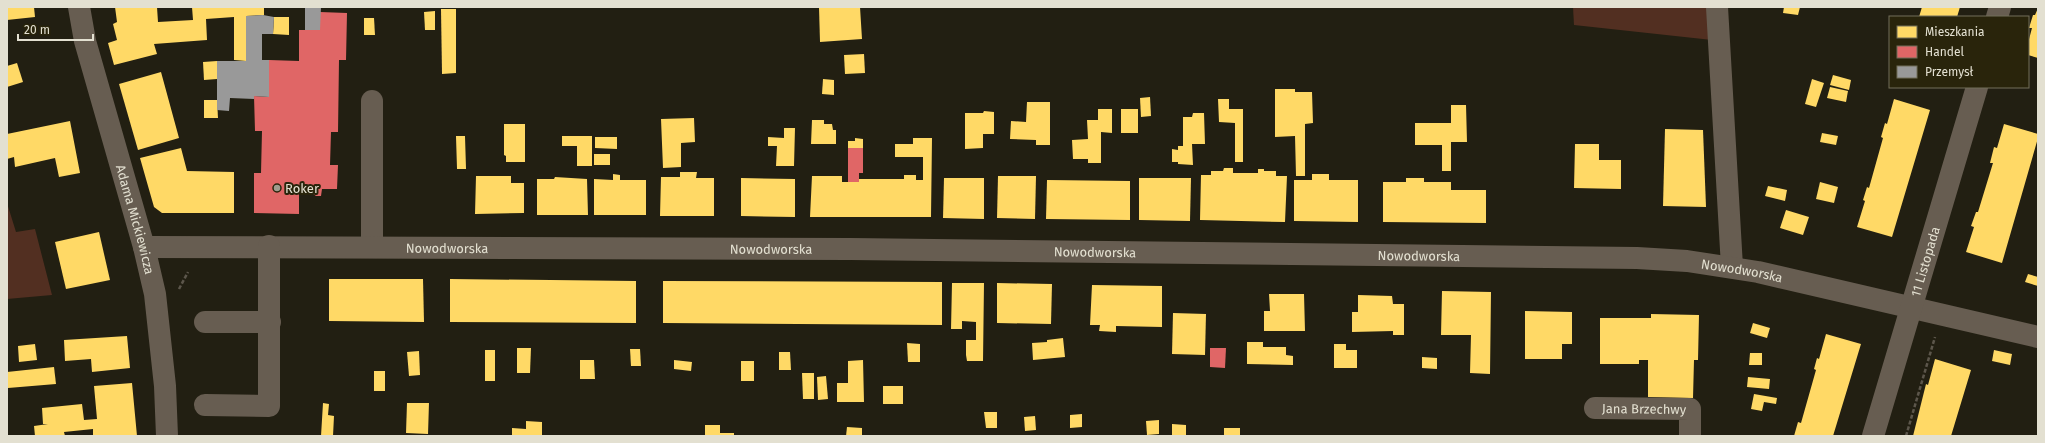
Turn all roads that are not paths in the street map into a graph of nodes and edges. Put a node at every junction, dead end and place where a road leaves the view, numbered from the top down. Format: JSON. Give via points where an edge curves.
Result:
{"nodes":[{"id":1,"x":79,"y":7,"type":"edge"},
{"id":2,"x":1717,"y":7,"type":"edge"},
{"id":3,"x":1977,"y":88,"type":"edge"},
{"id":4,"x":372,"y":101,"type":"dead end"},
{"id":5,"x":269,"y":246,"type":"junction"},
{"id":6,"x":372,"y":246,"type":"junction"},
{"id":7,"x":144,"y":247,"type":"junction"},
{"id":8,"x":1732,"y":267,"type":"junction"},
{"id":9,"x":1912,"y":307,"type":"junction"},
{"id":10,"x":205,"y":322,"type":"dead end"},
{"id":11,"x":270,"y":322,"type":"junction"},
{"id":12,"x":2038,"y":337,"type":"edge"},
{"id":13,"x":205,"y":405,"type":"dead end"},
{"id":14,"x":1595,"y":408,"type":"dead end"},
{"id":15,"x":167,"y":436,"type":"edge"},
{"id":16,"x":1690,"y":436,"type":"edge"},
{"id":17,"x":1873,"y":436,"type":"edge"}],
"edges":[{"from":1,"to":7,"type":"street","name":"Adama Mickiewicza","via":[[85,41]]},
{"from":2,"to":8,"type":"street"},
{"from":3,"to":9,"type":"street","name":"11 Listopada"},
{"from":4,"to":6,"type":"street"},
{"from":5,"to":6,"type":"street","name":"Nowodworska"},
{"from":5,"to":7,"type":"street","name":"Nowodworska"},
{"from":5,"to":11,"type":"street"},
{"from":6,"to":8,"type":"street","name":"Nowodworska","via":[[1637,258]]},
{"from":7,"to":15,"type":"street","name":"Adama Mickiewicza","via":[[155,294],[165,386]]},
{"from":8,"to":9,"type":"street","name":"Nowodworska"},
{"from":9,"to":12,"type":"street","name":"Nowodworska"},
{"from":9,"to":17,"type":"street","name":"11 Listopada"},
{"from":10,"to":11,"type":"street"},
{"from":11,"to":13,"type":"street","via":[[269,406]]},
{"from":14,"to":16,"type":"street","name":"Jana Brzechwy","via":[[1690,409]]}]}
